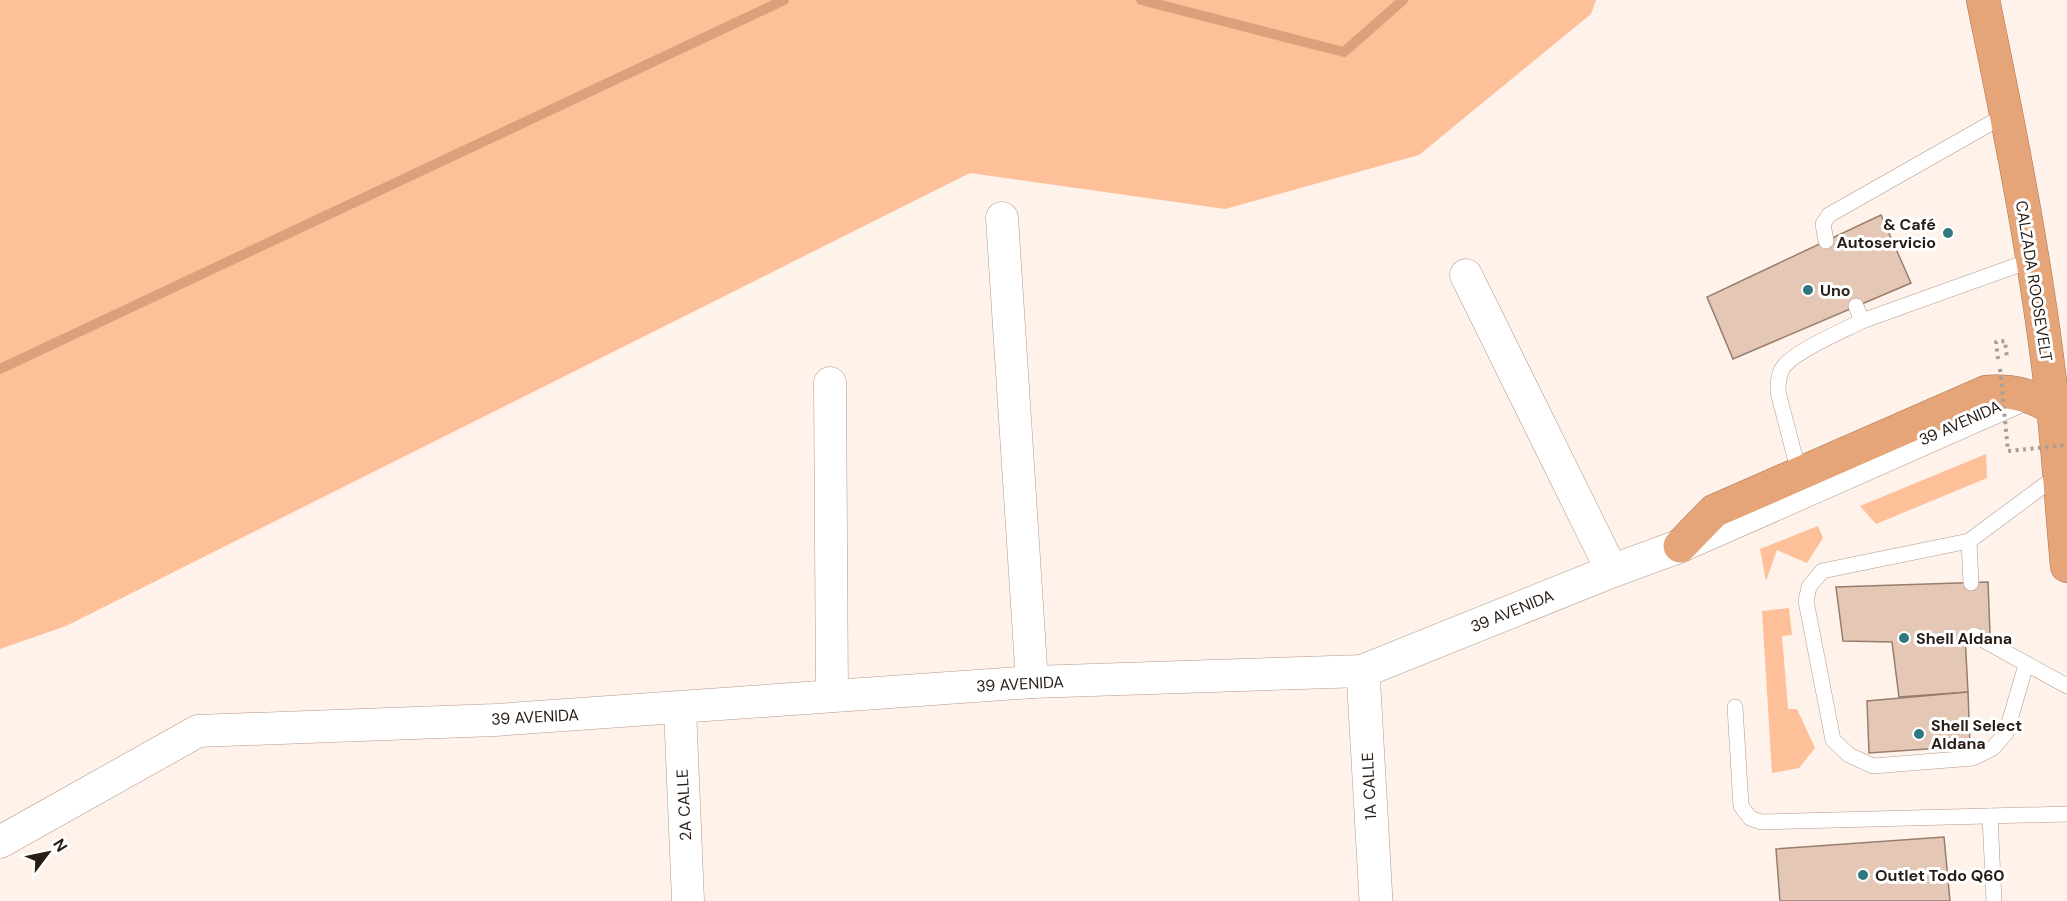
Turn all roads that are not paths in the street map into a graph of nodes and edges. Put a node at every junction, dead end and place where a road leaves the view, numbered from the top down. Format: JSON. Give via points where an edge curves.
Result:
{"nodes":[{"id":1,"x":1983,"y":0,"type":"edge"},
{"id":2,"x":2007,"y":114,"type":"junction"},
{"id":3,"x":1002,"y":218,"type":"dead end"},
{"id":4,"x":1826,"y":241,"type":"dead end"},
{"id":5,"x":2032,"y":260,"type":"junction"},
{"id":6,"x":1466,"y":275,"type":"dead end"},
{"id":7,"x":830,"y":383,"type":"dead end"},
{"id":8,"x":2011,"y":383,"type":"road end"},
{"id":9,"x":2053,"y":408,"type":"junction"},
{"id":10,"x":2062,"y":460,"type":"edge"},
{"id":11,"x":1799,"y":473,"type":"junction"},
{"id":12,"x":1969,"y":541,"type":"junction"},
{"id":13,"x":1680,"y":546,"type":"junction"},
{"id":14,"x":2067,"y":566,"type":"edge"},
{"id":15,"x":1612,"y":571,"type":"junction"},
{"id":16,"x":1971,"y":583,"type":"dead end"},
{"id":17,"x":1974,"y":635,"type":"dead end"},
{"id":18,"x":2026,"y":665,"type":"junction"},
{"id":19,"x":1363,"y":671,"type":"junction"},
{"id":20,"x":1032,"y":682,"type":"junction"},
{"id":21,"x":2067,"y":687,"type":"edge"},
{"id":22,"x":832,"y":696,"type":"junction"},
{"id":23,"x":1735,"y":707,"type":"dead end"},
{"id":24,"x":680,"y":708,"type":"junction"},
{"id":25,"x":2067,"y":814,"type":"edge"},
{"id":26,"x":1990,"y":816,"type":"junction"},
{"id":27,"x":0,"y":842,"type":"edge"},
{"id":28,"x":688,"y":901,"type":"edge"},
{"id":29,"x":1376,"y":901,"type":"edge"},
{"id":30,"x":1994,"y":901,"type":"edge"}],
"edges":[{"from":1,"to":2,"type":"highway","name":"CALZADA ROOSEVELT"},
{"from":2,"to":4,"type":"lane","via":[[1829,215],[1823,224]]},
{"from":2,"to":5,"type":"highway","name":"CALZADA ROOSEVELT"},
{"from":3,"to":20,"type":"street"},
{"from":5,"to":9,"type":"highway","name":"CALZADA ROOSEVELT"},
{"from":5,"to":11,"type":"lane","via":[[1859,313],[1793,357],[1783,367],[1778,392]]},
{"from":6,"to":15,"type":"street"},
{"from":7,"to":22,"type":"street"},
{"from":8,"to":13,"type":"street","name":"39 AVENIDA"},
{"from":9,"to":10,"type":"highway","name":"CALZADA ROOSEVELT"},
{"from":9,"to":11,"type":"highway","via":[[2016,392],[1986,392]]},
{"from":10,"to":12,"type":"lane"},
{"from":10,"to":14,"type":"highway","name":"CALZADA ROOSEVELT"},
{"from":11,"to":13,"type":"highway","via":[[1714,511]]},
{"from":12,"to":16,"type":"lane"},
{"from":12,"to":18,"type":"lane","via":[[1822,571],[1809,587],[1806,601],[1833,740],[1849,755],[1873,766],[1973,758],[1993,748],[2006,733]]},
{"from":13,"to":15,"type":"street","name":"39 AVENIDA"},
{"from":15,"to":19,"type":"street","name":"39 AVENIDA"},
{"from":17,"to":18,"type":"lane"},
{"from":18,"to":21,"type":"lane"},
{"from":19,"to":20,"type":"street","name":"39 AVENIDA"},
{"from":19,"to":29,"type":"street","name":"1A CALLE"},
{"from":20,"to":22,"type":"street","name":"39 AVENIDA"},
{"from":22,"to":24,"type":"street","name":"39 AVENIDA"},
{"from":23,"to":26,"type":"lane","via":[[1741,806],[1750,818],[1761,822]]},
{"from":24,"to":27,"type":"street","name":"39 AVENIDA","via":[[495,720],[198,731]]},
{"from":24,"to":28,"type":"street","name":"2A CALLE"},
{"from":25,"to":26,"type":"lane"},
{"from":26,"to":30,"type":"lane"}]}
